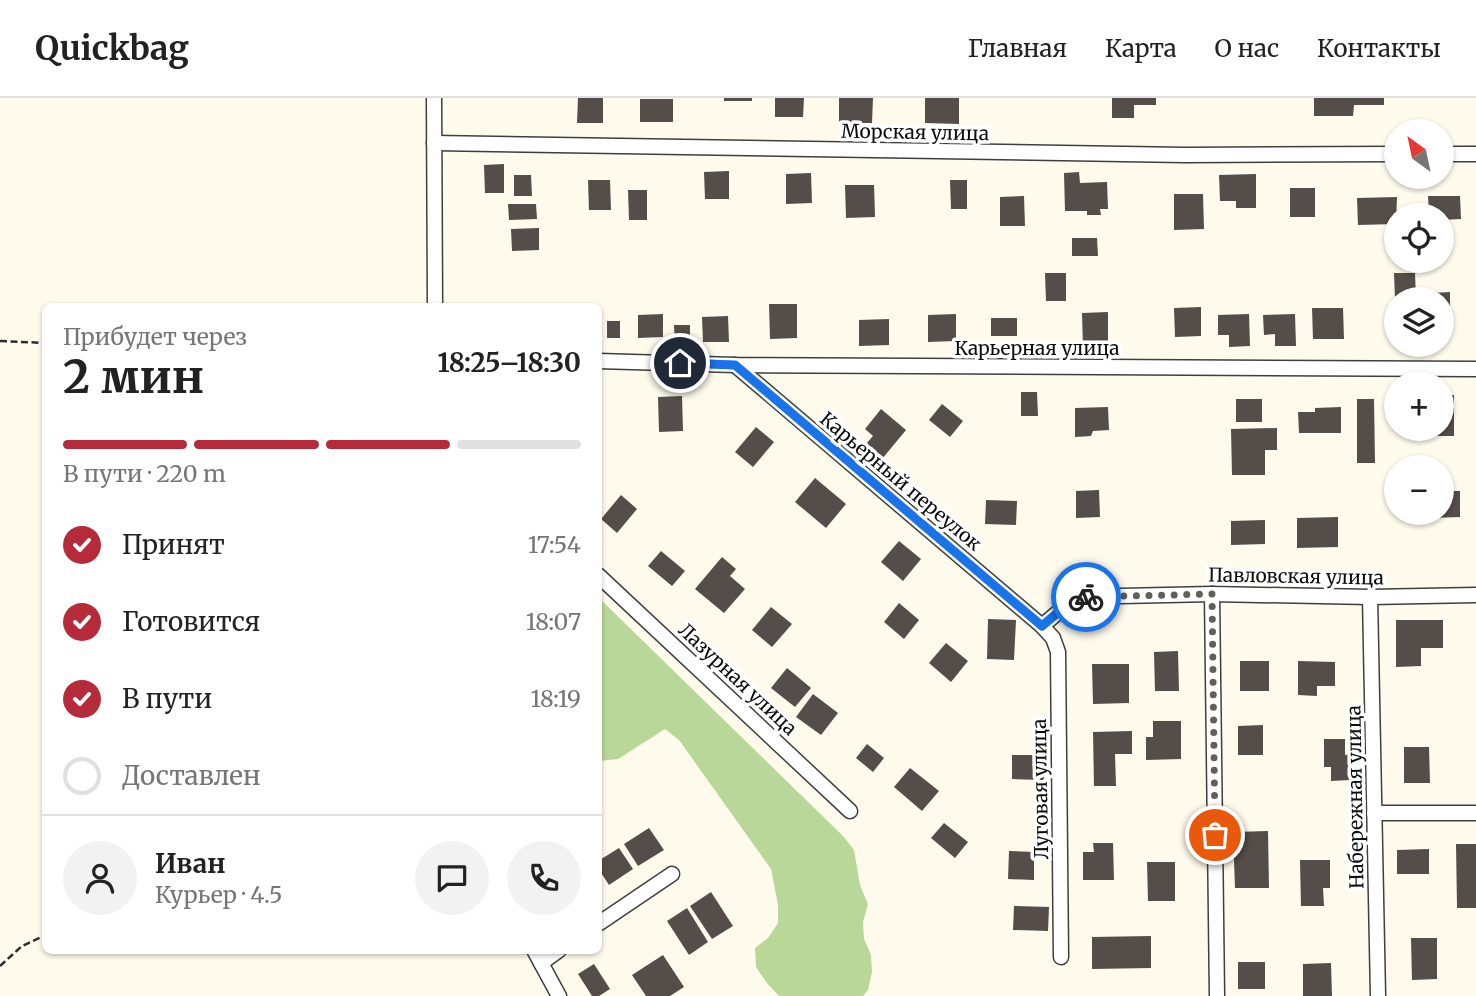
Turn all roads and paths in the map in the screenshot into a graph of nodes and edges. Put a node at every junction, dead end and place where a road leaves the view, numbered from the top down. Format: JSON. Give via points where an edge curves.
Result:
{"nodes":[{"id":1,"x":434,"y":98,"type":"edge"},
{"id":2,"x":434,"y":143,"type":"junction"},
{"id":3,"x":1384,"y":154,"type":"edge"},
{"id":4,"x":1454,"y":154,"type":"edge"},
{"id":5,"x":1476,"y":154,"type":"edge"},
{"id":6,"x":435,"y":303,"type":"edge"},
{"id":7,"x":0,"y":341,"type":"edge"},
{"id":8,"x":42,"y":343,"type":"edge"},
{"id":9,"x":602,"y":361,"type":"edge"},
{"id":10,"x":735,"y":365,"type":"junction"},
{"id":11,"x":1476,"y":369,"type":"edge"},
{"id":12,"x":602,"y":579,"type":"edge"},
{"id":13,"x":1212,"y":594,"type":"junction"},
{"id":14,"x":1476,"y":595,"type":"edge"},
{"id":15,"x":1370,"y":597,"type":"junction"},
{"id":16,"x":1042,"y":626,"type":"junction"},
{"id":17,"x":850,"y":811,"type":"dead end"},
{"id":18,"x":1374,"y":813,"type":"junction"},
{"id":19,"x":1476,"y":813,"type":"edge"},
{"id":20,"x":672,"y":874,"type":"dead end"},
{"id":21,"x":602,"y":921,"type":"edge"},
{"id":22,"x":42,"y":937,"type":"edge"},
{"id":23,"x":537,"y":957,"type":"edge"},
{"id":24,"x":1062,"y":957,"type":"dead end"},
{"id":25,"x":0,"y":966,"type":"edge"},
{"id":26,"x":559,"y":996,"type":"edge"},
{"id":27,"x":1217,"y":996,"type":"edge"},
{"id":28,"x":1378,"y":996,"type":"edge"}],
"edges":[{"from":1,"to":2,"type":"street"},
{"from":2,"to":3,"type":"street","name":"Морская улица"},
{"from":2,"to":6,"type":"street"},
{"from":4,"to":5,"type":"street"},
{"from":7,"to":8,"type":"path"},
{"from":9,"to":10,"type":"street","name":"Карьерная улица"},
{"from":10,"to":11,"type":"street","name":"Карьерная улица"},
{"from":10,"to":16,"type":"street","name":"Карьерный переулок"},
{"from":12,"to":17,"type":"street","name":"Лазурная улица"},
{"from":13,"to":15,"type":"street","name":"Павловская улица"},
{"from":13,"to":16,"type":"street","name":"Павловская улица","via":[[1076,597]]},
{"from":13,"to":27,"type":"street"},
{"from":14,"to":15,"type":"street","name":"Павловская улица"},
{"from":15,"to":18,"type":"street","name":"Набережная улица"},
{"from":16,"to":24,"type":"street","name":"Луговая улица","via":[[1058,652]]},
{"from":18,"to":19,"type":"street"},
{"from":18,"to":28,"type":"street","name":"Набережная улица"},
{"from":20,"to":21,"type":"street"},
{"from":22,"to":25,"type":"path","via":[[22,946]]},
{"from":23,"to":26,"type":"street"}]}
